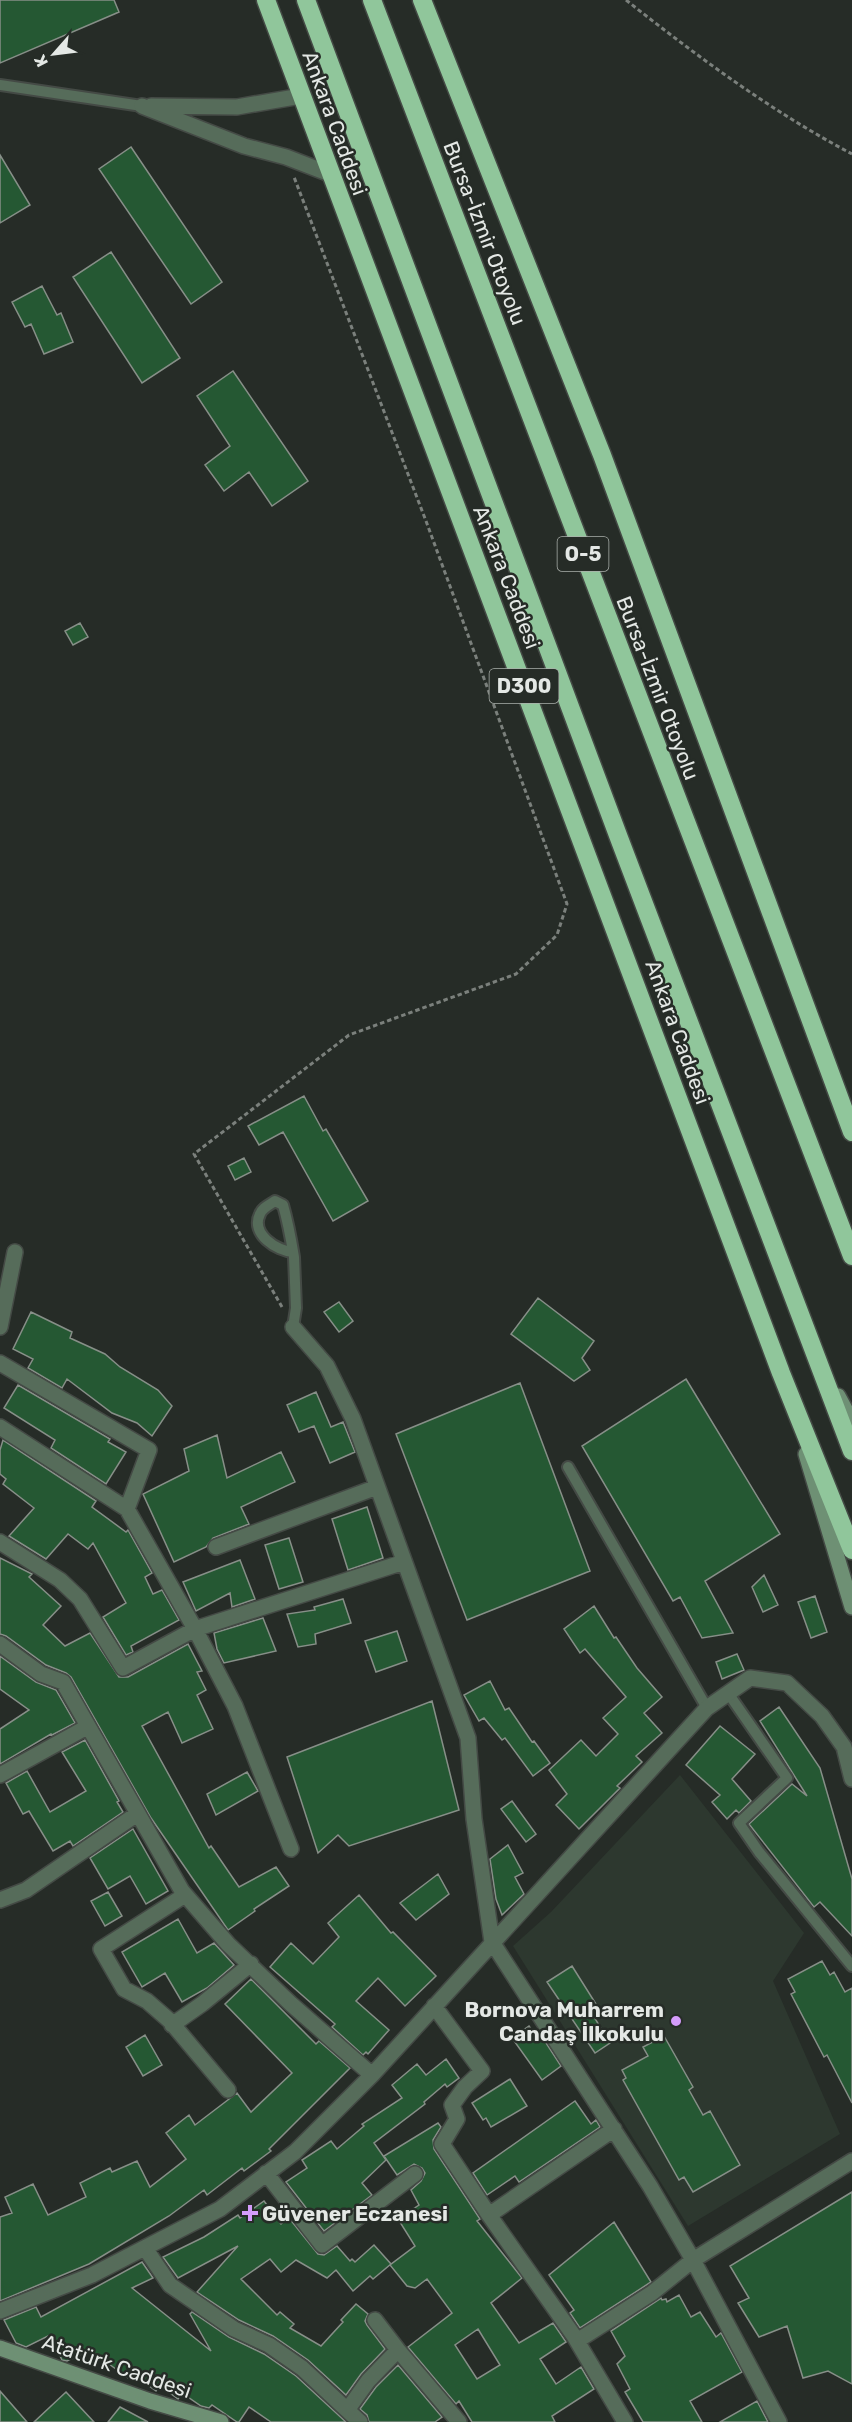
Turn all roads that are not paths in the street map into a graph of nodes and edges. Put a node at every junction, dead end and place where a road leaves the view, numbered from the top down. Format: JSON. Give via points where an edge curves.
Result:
{"nodes":[{"id":1,"x":266,"y":0,"type":"edge"},
{"id":2,"x":306,"y":0,"type":"edge"},
{"id":3,"x":372,"y":0,"type":"edge"},
{"id":4,"x":422,"y":0,"type":"edge"},
{"id":5,"x":0,"y":85,"type":"edge"},
{"id":6,"x":302,"y":96,"type":"junction"},
{"id":7,"x":142,"y":106,"type":"junction"},
{"id":8,"x":330,"y":174,"type":"junction"},
{"id":9,"x":852,"y":1132,"type":"edge"},
{"id":10,"x":15,"y":1252,"type":"dead end"},
{"id":11,"x":293,"y":1252,"type":"junction"},
{"id":12,"x":852,"y":1256,"type":"edge"},
{"id":13,"x":0,"y":1327,"type":"edge"},
{"id":14,"x":293,"y":1327,"type":"joint"},
{"id":15,"x":819,"y":1359,"type":"junction"},
{"id":16,"x":0,"y":1363,"type":"edge"},
{"id":17,"x":781,"y":1373,"type":"junction"},
{"id":18,"x":852,"y":1422,"type":"edge"},
{"id":19,"x":0,"y":1427,"type":"edge"},
{"id":20,"x":852,"y":1451,"type":"edge"},
{"id":21,"x":568,"y":1467,"type":"dead end"},
{"id":22,"x":377,"y":1487,"type":"junction"},
{"id":23,"x":127,"y":1509,"type":"junction"},
{"id":24,"x":0,"y":1542,"type":"edge"},
{"id":25,"x":216,"y":1547,"type":"dead end"},
{"id":26,"x":852,"y":1550,"type":"edge"},
{"id":27,"x":404,"y":1562,"type":"junction"},
{"id":28,"x":852,"y":1607,"type":"edge"},
{"id":29,"x":195,"y":1629,"type":"junction"},
{"id":30,"x":0,"y":1644,"type":"edge"},
{"id":31,"x":728,"y":1693,"type":"junction"},
{"id":32,"x":707,"y":1708,"type":"junction"},
{"id":33,"x":87,"y":1727,"type":"junction"},
{"id":34,"x":0,"y":1775,"type":"edge"},
{"id":35,"x":852,"y":1779,"type":"edge"},
{"id":36,"x":136,"y":1814,"type":"junction"},
{"id":37,"x":291,"y":1849,"type":"dead end"},
{"id":38,"x":185,"y":1895,"type":"junction"},
{"id":39,"x":0,"y":1900,"type":"edge"},
{"id":40,"x":492,"y":1942,"type":"junction"},
{"id":41,"x":251,"y":1965,"type":"junction"},
{"id":42,"x":852,"y":1966,"type":"edge"},
{"id":43,"x":434,"y":2006,"type":"junction"},
{"id":44,"x":172,"y":2025,"type":"junction"},
{"id":45,"x":372,"y":2074,"type":"junction"},
{"id":46,"x":228,"y":2090,"type":"dead end"},
{"id":47,"x":614,"y":2129,"type":"junction"},
{"id":48,"x":852,"y":2161,"type":"edge"},
{"id":49,"x":266,"y":2173,"type":"junction"},
{"id":50,"x":415,"y":2174,"type":"dead end"},
{"id":51,"x":489,"y":2215,"type":"junction"},
{"id":52,"x":146,"y":2248,"type":"junction"},
{"id":53,"x":693,"y":2260,"type":"junction"},
{"id":54,"x":0,"y":2311,"type":"edge"},
{"id":55,"x":375,"y":2320,"type":"dead end"},
{"id":56,"x":577,"y":2341,"type":"junction"},
{"id":57,"x":0,"y":2348,"type":"edge"},
{"id":58,"x":398,"y":2350,"type":"junction"},
{"id":59,"x":348,"y":2409,"type":"junction"},
{"id":60,"x":221,"y":2422,"type":"edge"},
{"id":61,"x":360,"y":2422,"type":"edge"},
{"id":62,"x":459,"y":2422,"type":"edge"},
{"id":63,"x":625,"y":2422,"type":"edge"},
{"id":64,"x":779,"y":2422,"type":"edge"}],
"edges":[{"from":1,"to":6,"type":"highway","name":"Ankara Caddesi","number":"D300"},
{"from":2,"to":15,"type":"highway","name":"Ankara Caddesi","number":"D300"},
{"from":3,"to":12,"type":"highway","name":"Bursa-İzmir Otoyolu","number":"O-5"},
{"from":4,"to":9,"type":"highway","name":"Bursa-İzmir Otoyolu","number":"O-5","via":[[602,455]]},
{"from":5,"to":7,"type":"lane"},
{"from":6,"to":7,"type":"street","via":[[237,107]]},
{"from":6,"to":8,"type":"highway","name":"Ankara Caddesi","number":"D300"},
{"from":7,"to":8,"type":"street","via":[[244,147],[286,156]]},
{"from":8,"to":17,"type":"highway","name":"Ankara Caddesi","number":"D300"},
{"from":10,"to":13,"type":"street"},
{"from":11,"to":11,"type":"lane","via":[[283,1204],[274,1201],[260,1211],[261,1232],[270,1245]]},
{"from":11,"to":14,"type":"lane"},
{"from":14,"to":22,"type":"street","via":[[327,1366],[353,1419]]},
{"from":15,"to":18,"type":"main road","name":"Ankara Caddesi"},
{"from":15,"to":20,"type":"highway","name":"Ankara Caddesi","number":"D300"},
{"from":16,"to":23,"type":"street","via":[[149,1450]]},
{"from":17,"to":26,"type":"highway","name":"Ankara Caddesi","number":"D300"},
{"from":17,"to":28,"type":"main road","name":"Ankara Caddesi"},
{"from":19,"to":23,"type":"street"},
{"from":21,"to":32,"type":"lane"},
{"from":22,"to":25,"type":"street"},
{"from":22,"to":27,"type":"street"},
{"from":23,"to":29,"type":"street"},
{"from":24,"to":29,"type":"street","via":[[60,1580],[80,1599],[123,1668]]},
{"from":27,"to":29,"type":"street"},
{"from":27,"to":40,"type":"street","via":[[468,1738],[474,1819]]},
{"from":29,"to":37,"type":"street","via":[[235,1706]]},
{"from":30,"to":33,"type":"street","via":[[41,1674],[63,1682]]},
{"from":31,"to":32,"type":"street"},
{"from":31,"to":35,"type":"street","via":[[750,1678],[787,1683],[822,1716],[844,1746]]},
{"from":31,"to":42,"type":"lane","via":[[787,1778],[739,1823]]},
{"from":32,"to":40,"type":"street"},
{"from":33,"to":34,"type":"street"},
{"from":33,"to":36,"type":"street"},
{"from":36,"to":38,"type":"street"},
{"from":36,"to":39,"type":"street","via":[[26,1890]]},
{"from":38,"to":41,"type":"street"},
{"from":38,"to":44,"type":"street","via":[[101,1949],[124,1989],[147,2001]]},
{"from":40,"to":43,"type":"street"},
{"from":40,"to":47,"type":"street"},
{"from":41,"to":44,"type":"street"},
{"from":41,"to":45,"type":"street"},
{"from":43,"to":45,"type":"street"},
{"from":43,"to":51,"type":"street","via":[[482,2071],[452,2105],[457,2119],[442,2144]]},
{"from":44,"to":46,"type":"street"},
{"from":45,"to":49,"type":"street","via":[[295,2151]]},
{"from":47,"to":51,"type":"street"},
{"from":47,"to":53,"type":"street"},
{"from":48,"to":53,"type":"street"},
{"from":49,"to":50,"type":"street","via":[[322,2245]]},
{"from":49,"to":52,"type":"street","via":[[220,2209]]},
{"from":51,"to":56,"type":"street"},
{"from":52,"to":54,"type":"street","via":[[92,2275]]},
{"from":52,"to":59,"type":"street","via":[[170,2285],[234,2329],[269,2345]]},
{"from":53,"to":56,"type":"street","via":[[652,2293]]},
{"from":53,"to":64,"type":"street"},
{"from":55,"to":58,"type":"street"},
{"from":56,"to":63,"type":"street"},
{"from":57,"to":60,"type":"main road","name":"Atatürk Caddesi"},
{"from":58,"to":59,"type":"street"},
{"from":58,"to":62,"type":"street"},
{"from":59,"to":61,"type":"street"}]}
